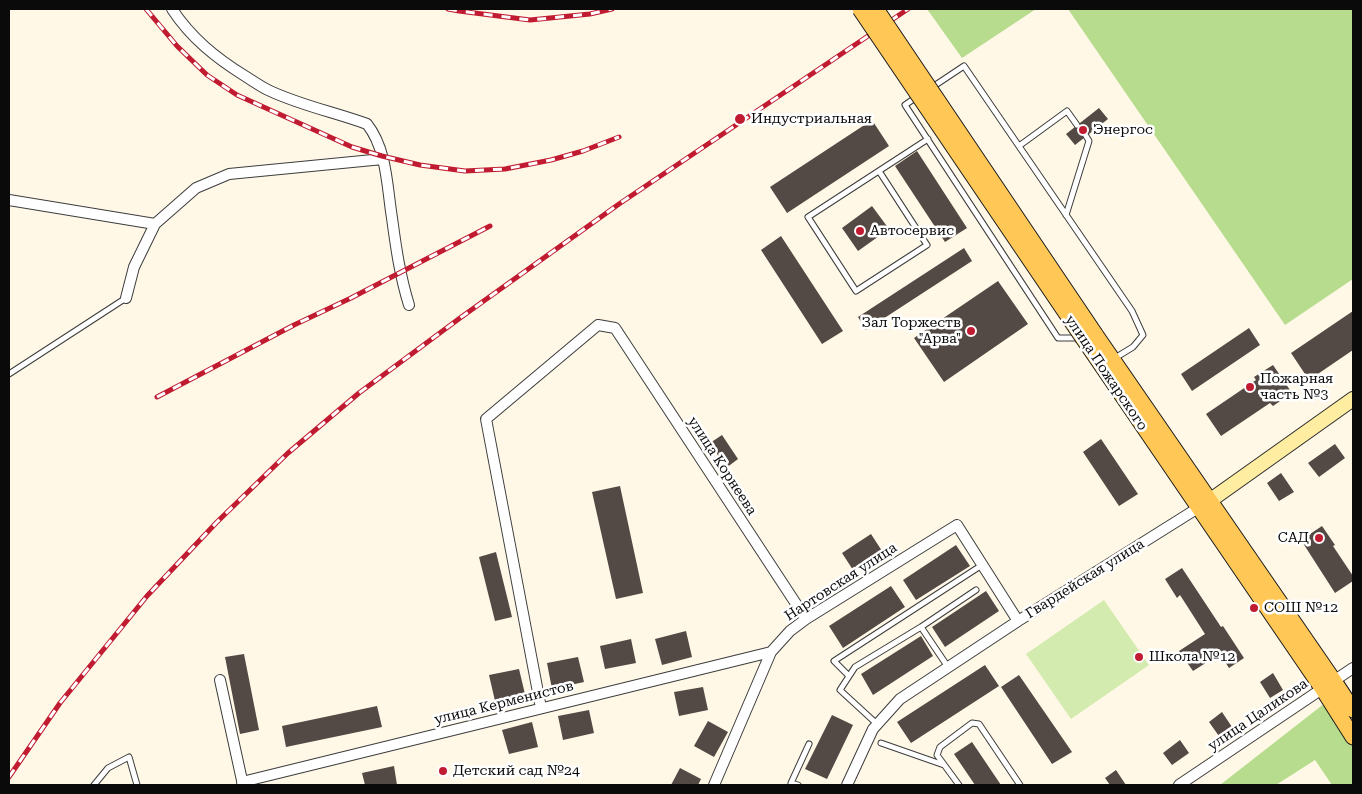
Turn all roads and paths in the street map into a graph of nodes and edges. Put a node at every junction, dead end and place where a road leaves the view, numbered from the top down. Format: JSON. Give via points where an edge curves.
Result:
{"nodes":[{"id":1,"x":172,"y":9,"type":"edge"},
{"id":2,"x":860,"y":9,"type":"edge"},
{"id":3,"x":876,"y":9,"type":"edge"},
{"id":4,"x":1077,"y":125,"type":"dead end"},
{"id":5,"x":1086,"y":136,"type":"dead end"},
{"id":6,"x":928,"y":140,"type":"junction"},
{"id":7,"x":1019,"y":146,"type":"junction"},
{"id":8,"x":383,"y":160,"type":"junction"},
{"id":9,"x":879,"y":171,"type":"junction"},
{"id":10,"x":9,"y":200,"type":"edge"},
{"id":11,"x":1066,"y":215,"type":"junction"},
{"id":12,"x":155,"y":224,"type":"junction"},
{"id":13,"x":126,"y":298,"type":"joint"},
{"id":14,"x":409,"y":305,"type":"dead end"},
{"id":15,"x":1089,"y":336,"type":"junction"},
{"id":16,"x":1113,"y":360,"type":"junction"},
{"id":17,"x":9,"y":374,"type":"edge"},
{"id":18,"x":1353,"y":399,"type":"edge"},
{"id":19,"x":1204,"y":504,"type":"junction"},
{"id":20,"x":982,"y":565,"type":"junction"},
{"id":21,"x":976,"y":590,"type":"dead end"},
{"id":22,"x":806,"y":619,"type":"junction"},
{"id":23,"x":1018,"y":621,"type":"junction"},
{"id":24,"x":921,"y":627,"type":"junction"},
{"id":25,"x":771,"y":652,"type":"junction"},
{"id":26,"x":948,"y":668,"type":"junction"},
{"id":27,"x":1353,"y":668,"type":"edge"},
{"id":28,"x":849,"y":676,"type":"junction"},
{"id":29,"x":220,"y":680,"type":"dead end"},
{"id":30,"x":1328,"y":684,"type":"junction"},
{"id":31,"x":541,"y":708,"type":"junction"},
{"id":32,"x":1353,"y":710,"type":"edge"},
{"id":33,"x":877,"y":724,"type":"junction"},
{"id":34,"x":1353,"y":737,"type":"edge"},
{"id":35,"x":881,"y":743,"type":"dead end"},
{"id":36,"x":809,"y":744,"type":"dead end"},
{"id":37,"x":945,"y":765,"type":"junction"},
{"id":38,"x":243,"y":783,"type":"edge"},
{"id":39,"x":94,"y":785,"type":"edge"},
{"id":40,"x":137,"y":785,"type":"edge"},
{"id":41,"x":714,"y":785,"type":"edge"},
{"id":42,"x":798,"y":785,"type":"edge"},
{"id":43,"x":847,"y":785,"type":"edge"},
{"id":44,"x":959,"y":785,"type":"edge"},
{"id":45,"x":1020,"y":785,"type":"edge"},
{"id":46,"x":1179,"y":785,"type":"edge"}],
"edges":[{"from":1,"to":8,"type":"street","via":[[205,48],[267,90],[367,124],[374,133]]},
{"from":2,"to":15,"type":"main road","name":"улица Пожарского","bridge":true},
{"from":3,"to":15,"type":"main road","name":"улица Пожарского","bridge":true},
{"from":4,"to":7,"type":"lane","via":[[1067,112]]},
{"from":5,"to":11,"type":"lane","via":[[1090,141]]},
{"from":6,"to":7,"type":"lane","via":[[905,105],[964,66]]},
{"from":6,"to":9,"type":"lane"},
{"from":6,"to":15,"type":"lane","via":[[1058,338]]},
{"from":7,"to":11,"type":"lane"},
{"from":8,"to":12,"type":"street","via":[[230,174],[196,188]]},
{"from":8,"to":14,"type":"street","via":[[397,254]]},
{"from":9,"to":9,"type":"lane","via":[[808,217],[856,291],[927,245]]},
{"from":10,"to":12,"type":"street"},
{"from":11,"to":16,"type":"lane","via":[[1132,311],[1143,335],[1133,347]]},
{"from":12,"to":13,"type":"street","via":[[134,268]]},
{"from":13,"to":17,"type":"lane"},
{"from":15,"to":16,"type":"main road","name":"улица Пожарского"},
{"from":15,"to":19,"type":"main road","name":"улица Пожарского"},
{"from":16,"to":19,"type":"main road","name":"улица Пожарского"},
{"from":18,"to":19,"type":"street","name":"Гвардейская улица"},
{"from":19,"to":23,"type":"street","name":"Гвардейская улица"},
{"from":19,"to":30,"type":"main road","name":"улица Пожарского"},
{"from":20,"to":22,"type":"street","name":"Нартовская улица","via":[[957,525]]},
{"from":20,"to":23,"type":"street","name":"Нартовская улица"},
{"from":20,"to":28,"type":"lane","via":[[834,661]]},
{"from":21,"to":24,"type":"lane"},
{"from":22,"to":25,"type":"street","name":"Нартовская улица"},
{"from":22,"to":31,"type":"street","name":"улица Корнеева","via":[[615,328],[598,325],[486,419]]},
{"from":23,"to":26,"type":"street","name":"Гвардейская улица"},
{"from":24,"to":26,"type":"lane"},
{"from":24,"to":28,"type":"lane","via":[[855,667]]},
{"from":25,"to":31,"type":"street","name":"улица Керменистов"},
{"from":25,"to":41,"type":"street","name":"Нартовская улица"},
{"from":26,"to":33,"type":"street","name":"Гвардейская улица","via":[[900,699]]},
{"from":27,"to":30,"type":"street","name":"улица Цаликова"},
{"from":28,"to":33,"type":"lane","via":[[840,690]]},
{"from":29,"to":38,"type":"street"},
{"from":30,"to":32,"type":"main road","name":"улица Пожарского"},
{"from":30,"to":34,"type":"main road","name":"улица Пожарского"},
{"from":30,"to":46,"type":"street","name":"улица Цаликова"},
{"from":31,"to":38,"type":"street","name":"улица Керменистов"},
{"from":33,"to":43,"type":"street","name":"Гвардейская улица"},
{"from":35,"to":37,"type":"lane"},
{"from":36,"to":42,"type":"lane","via":[[792,783]]},
{"from":37,"to":44,"type":"lane"},
{"from":37,"to":45,"type":"lane","via":[[937,755],[940,746],[972,723],[979,724]]},
{"from":39,"to":40,"type":"lane","via":[[108,768],[129,757]]}]}
